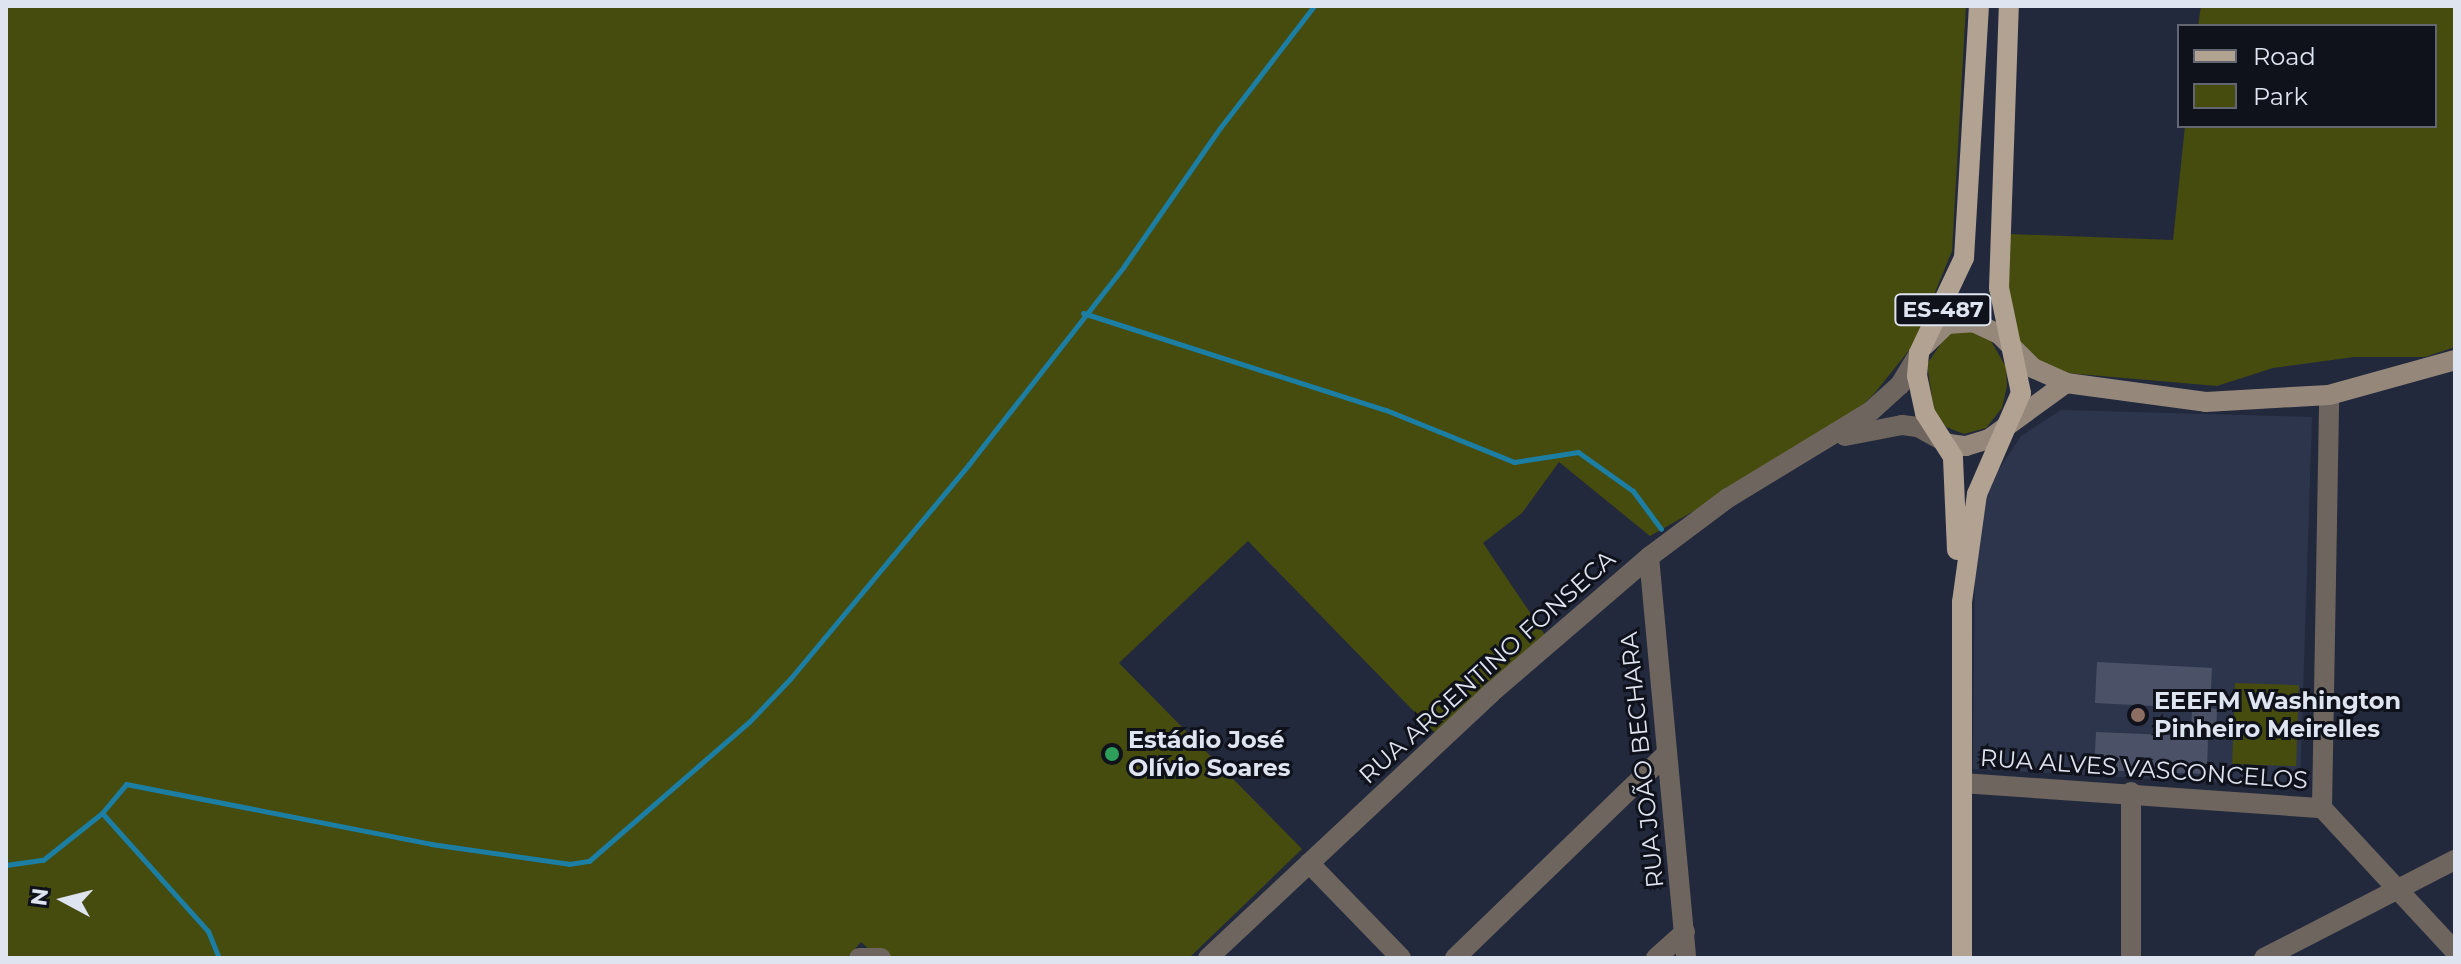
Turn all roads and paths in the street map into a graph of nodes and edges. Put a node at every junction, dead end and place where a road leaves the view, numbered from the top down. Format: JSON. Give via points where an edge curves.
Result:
{"nodes":[{"id":1,"x":1979,"y":6,"type":"edge"},
{"id":2,"x":2009,"y":6,"type":"edge"},
{"id":3,"x":2013,"y":350,"type":"junction"},
{"id":4,"x":1919,"y":353,"type":"junction"},
{"id":5,"x":2455,"y":360,"type":"edge"},
{"id":6,"x":2066,"y":383,"type":"junction"},
{"id":7,"x":2329,"y":395,"type":"junction"},
{"id":8,"x":2007,"y":426,"type":"junction"},
{"id":9,"x":1822,"y":444,"type":"junction"},
{"id":10,"x":1949,"y":444,"type":"junction"},
{"id":11,"x":1649,"y":557,"type":"junction"},
{"id":12,"x":1962,"y":602,"type":"junction"},
{"id":13,"x":1666,"y":754,"type":"junction"},
{"id":14,"x":1962,"y":783,"type":"junction"},
{"id":15,"x":2131,"y":792,"type":"junction"},
{"id":16,"x":2322,"y":808,"type":"junction"},
{"id":17,"x":2455,"y":860,"type":"edge"},
{"id":18,"x":1309,"y":863,"type":"junction"},
{"id":19,"x":2401,"y":889,"type":"junction"},
{"id":20,"x":1685,"y":932,"type":"junction"},
{"id":21,"x":2455,"y":951,"type":"edge"},
{"id":22,"x":859,"y":958,"type":"edge"},
{"id":23,"x":881,"y":958,"type":"edge"},
{"id":24,"x":1208,"y":958,"type":"edge"},
{"id":25,"x":1401,"y":958,"type":"edge"},
{"id":26,"x":1455,"y":958,"type":"edge"},
{"id":27,"x":1656,"y":958,"type":"edge"},
{"id":28,"x":1686,"y":958,"type":"edge"},
{"id":29,"x":1962,"y":958,"type":"edge"},
{"id":30,"x":2131,"y":958,"type":"edge"},
{"id":31,"x":2264,"y":958,"type":"edge"}],
"edges":[{"from":1,"to":4,"type":"main road","number":"ES-487","via":[[1964,258]]},
{"from":2,"to":3,"type":"main road","number":"ES-487","via":[[1999,288]]},
{"from":3,"to":4,"type":"street","via":[[1988,326],[1956,322],[1940,328]]},
{"from":3,"to":6,"type":"street","via":[[2033,368]]},
{"from":3,"to":8,"type":"main road","number":"ES-487","via":[[2021,393]]},
{"from":4,"to":9,"type":"street","via":[[1887,399]]},
{"from":4,"to":10,"type":"main road","number":"ES-487","via":[[1920,401]]},
{"from":5,"to":7,"type":"street"},
{"from":6,"to":7,"type":"street","via":[[2206,402]]},
{"from":6,"to":8,"type":"street"},
{"from":7,"to":16,"type":"street"},
{"from":8,"to":10,"type":"street","via":[[1980,443]]},
{"from":8,"to":12,"type":"main road","number":"ES-487","via":[[1977,494]]},
{"from":9,"to":10,"type":"street","via":[[1870,428],[1902,425],[1918,427]]},
{"from":9,"to":11,"type":"street","name":"RUA ARGENTINO FONSECA","via":[[1728,498]]},
{"from":10,"to":12,"type":"main road","number":"ES-487","via":[[1957,480]]},
{"from":11,"to":13,"type":"street","name":"RUA JOÃO BECHARA"},
{"from":11,"to":18,"type":"street","name":"RUA ARGENTINO FONSECA","via":[[1491,693]]},
{"from":12,"to":14,"type":"main road","number":"ES-487"},
{"from":13,"to":20,"type":"street","name":"RUA JOÃO BECHARA"},
{"from":13,"to":26,"type":"street"},
{"from":14,"to":15,"type":"street","name":"RUA ALVES VASCONCELOS"},
{"from":14,"to":29,"type":"main road","number":"ES-487"},
{"from":15,"to":16,"type":"street","name":"RUA ALVES VASCONCELOS"},
{"from":15,"to":30,"type":"street"},
{"from":16,"to":19,"type":"street"},
{"from":17,"to":19,"type":"street"},
{"from":18,"to":24,"type":"street","name":"RUA ARGENTINO FONSECA"},
{"from":18,"to":25,"type":"street"},
{"from":19,"to":21,"type":"street"},
{"from":19,"to":31,"type":"street"},
{"from":20,"to":27,"type":"street"},
{"from":20,"to":28,"type":"street","name":"RUA JOÃO BECHARA"},
{"from":22,"to":23,"type":"street"}]}
